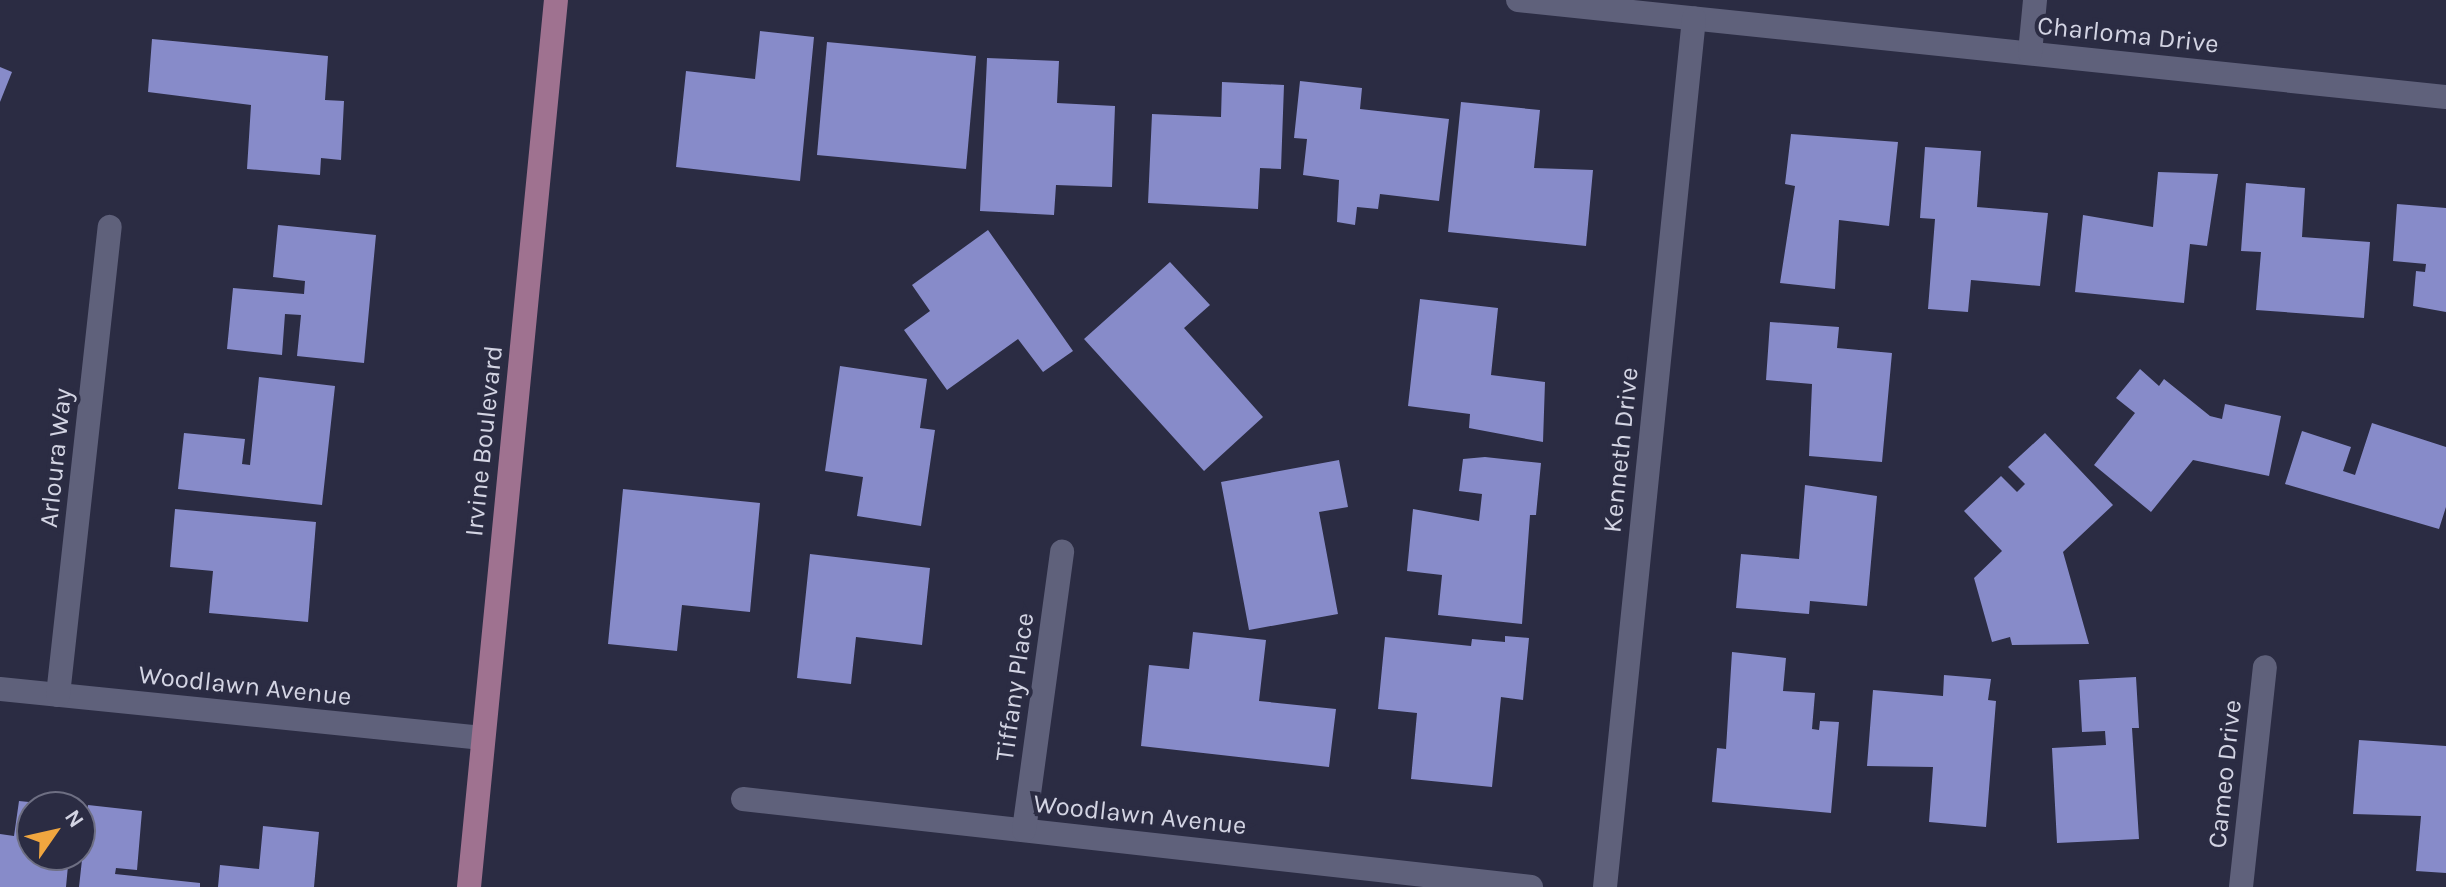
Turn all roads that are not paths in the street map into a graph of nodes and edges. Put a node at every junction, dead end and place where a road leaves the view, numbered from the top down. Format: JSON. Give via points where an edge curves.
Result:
{"nodes":[{"id":1,"x":556,"y":0,"type":"edge"},
{"id":2,"x":1518,"y":0,"type":"edge"},
{"id":3,"x":2035,"y":0,"type":"edge"},
{"id":4,"x":1694,"y":19,"type":"junction"},
{"id":5,"x":2030,"y":53,"type":"junction"},
{"id":6,"x":2446,"y":97,"type":"edge"},
{"id":7,"x":110,"y":227,"type":"dead end"},
{"id":8,"x":1062,"y":552,"type":"dead end"},
{"id":9,"x":2265,"y":667,"type":"dead end"},
{"id":10,"x":0,"y":689,"type":"edge"},
{"id":11,"x":58,"y":695,"type":"junction"},
{"id":12,"x":483,"y":738,"type":"junction"},
{"id":13,"x":743,"y":799,"type":"dead end"},
{"id":14,"x":1024,"y":830,"type":"junction"},
{"id":15,"x":469,"y":887,"type":"edge"},
{"id":16,"x":1531,"y":887,"type":"edge"},
{"id":17,"x":1605,"y":887,"type":"edge"},
{"id":18,"x":2241,"y":887,"type":"edge"}],
"edges":[{"from":1,"to":12,"type":"main road","name":"Irvine Boulevard"},
{"from":2,"to":4,"type":"street","name":"Charloma Drive"},
{"from":3,"to":5,"type":"street"},
{"from":4,"to":5,"type":"street","name":"Charloma Drive"},
{"from":4,"to":17,"type":"street","name":"Kenneth Drive"},
{"from":5,"to":6,"type":"street","name":"Charloma Drive"},
{"from":7,"to":11,"type":"street","name":"Arloura Way"},
{"from":8,"to":14,"type":"street","name":"Tiffany Place"},
{"from":9,"to":18,"type":"street","name":"Cameo Drive"},
{"from":10,"to":11,"type":"street","name":"Woodlawn Avenue"},
{"from":11,"to":12,"type":"street","name":"Woodlawn Avenue"},
{"from":12,"to":15,"type":"main road","name":"Irvine Boulevard"},
{"from":13,"to":14,"type":"street","name":"Woodlawn Avenue"},
{"from":14,"to":16,"type":"street","name":"Woodlawn Avenue"}]}
